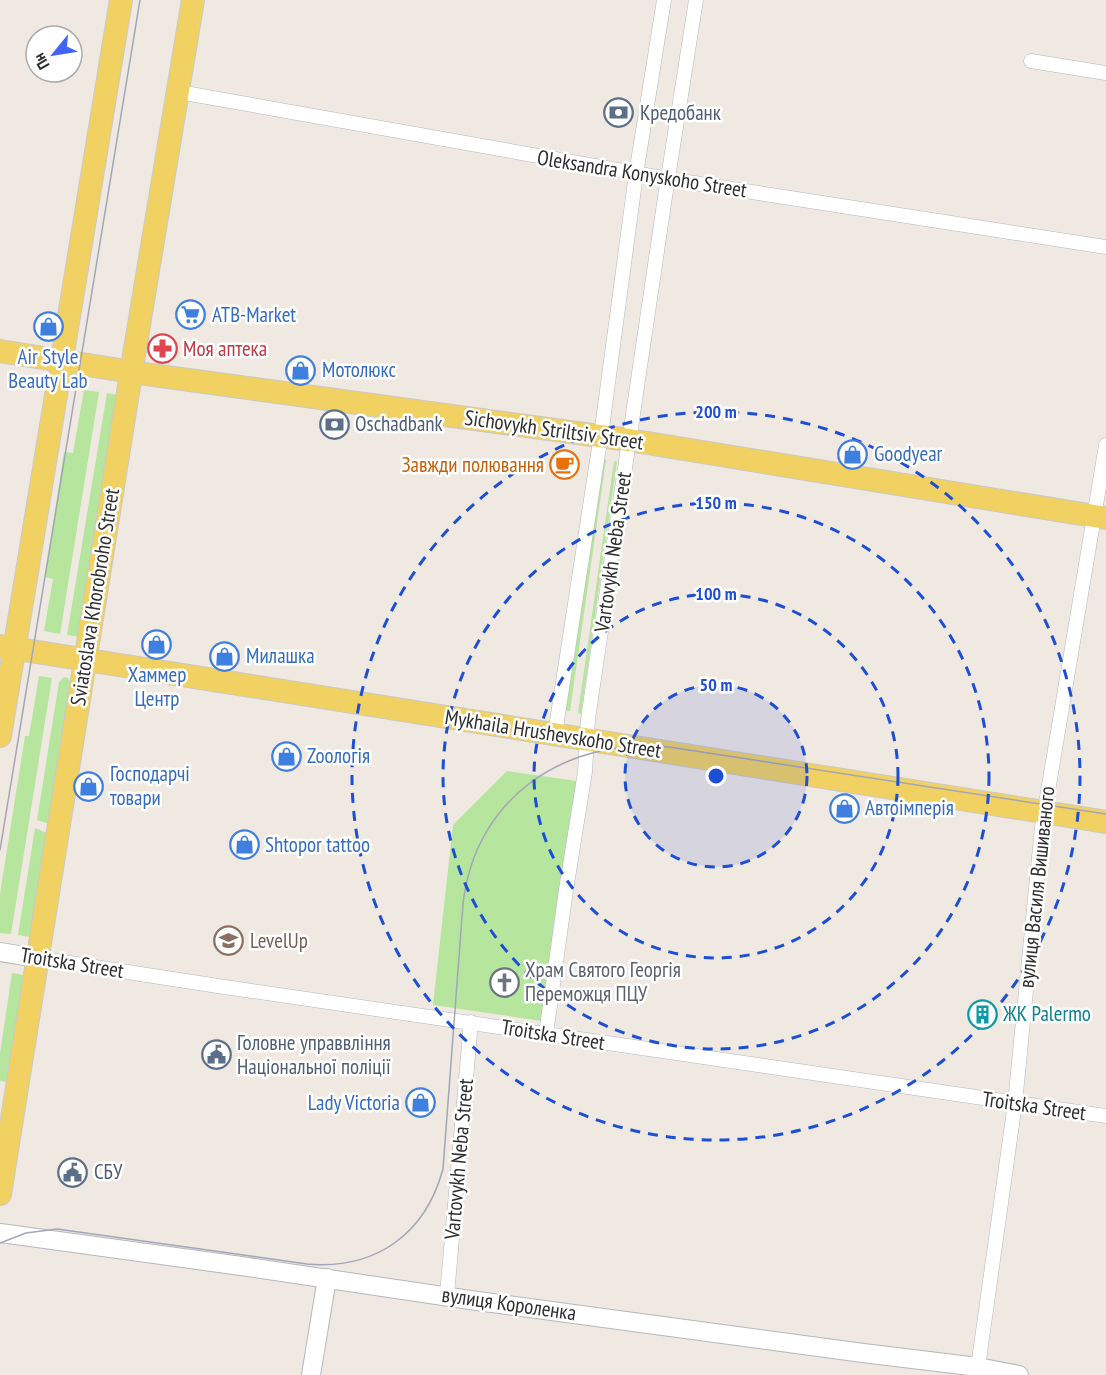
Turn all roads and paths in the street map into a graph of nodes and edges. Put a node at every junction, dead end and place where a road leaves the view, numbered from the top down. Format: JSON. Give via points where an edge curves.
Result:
{"nodes":[{"id":1,"x":121,"y":0,"type":"edge"},
{"id":2,"x":193,"y":0,"type":"edge"},
{"id":3,"x":664,"y":0,"type":"edge"},
{"id":4,"x":696,"y":0,"type":"edge"},
{"id":5,"x":1031,"y":61,"type":"dead end"},
{"id":6,"x":1106,"y":73,"type":"edge"},
{"id":7,"x":179,"y":92,"type":"junction"},
{"id":8,"x":636,"y":174,"type":"junction"},
{"id":9,"x":668,"y":179,"type":"junction"},
{"id":10,"x":1106,"y":246,"type":"edge"},
{"id":11,"x":0,"y":351,"type":"edge"},
{"id":12,"x":61,"y":361,"type":"junction"},
{"id":13,"x":131,"y":372,"type":"junction"},
{"id":14,"x":601,"y":436,"type":"junction"},
{"id":15,"x":629,"y":440,"type":"junction"},
{"id":16,"x":1106,"y":445,"type":"edge"},
{"id":17,"x":1100,"y":517,"type":"edge"},
{"id":18,"x":7,"y":648,"type":"edge"},
{"id":19,"x":85,"y":660,"type":"junction"},
{"id":20,"x":555,"y":734,"type":"junction"},
{"id":21,"x":0,"y":736,"type":"edge"},
{"id":22,"x":587,"y":739,"type":"junction"},
{"id":23,"x":1044,"y":812,"type":"junction"},
{"id":24,"x":1106,"y":822,"type":"edge"},
{"id":25,"x":0,"y":952,"type":"edge"},
{"id":26,"x":38,"y":958,"type":"junction"},
{"id":27,"x":471,"y":1022,"type":"junction"},
{"id":28,"x":546,"y":1034,"type":"junction"},
{"id":29,"x":1015,"y":1104,"type":"junction"},
{"id":30,"x":1106,"y":1116,"type":"edge"},
{"id":31,"x":0,"y":1194,"type":"edge"},
{"id":32,"x":0,"y":1233,"type":"edge"},
{"id":33,"x":327,"y":1278,"type":"junction"},
{"id":34,"x":447,"y":1295,"type":"junction"},
{"id":35,"x":978,"y":1366,"type":"junction"},
{"id":36,"x":311,"y":1375,"type":"edge"},
{"id":37,"x":1019,"y":1375,"type":"edge"}],
"edges":[{"from":1,"to":12,"type":"main road"},
{"from":2,"to":7,"type":"main road","name":"Sviatoslava Khorobroho Street"},
{"from":3,"to":8,"type":"street","name":"Vartovykh Neba Street"},
{"from":4,"to":9,"type":"street","name":"Vartovykh Neba Street"},
{"from":5,"to":6,"type":"street"},
{"from":7,"to":8,"type":"street","name":"Oleksandra Konyskoho Street"},
{"from":7,"to":13,"type":"main road","name":"Sviatoslava Khorobroho Street"},
{"from":8,"to":9,"type":"street","name":"Oleksandra Konyskoho Street"},
{"from":8,"to":14,"type":"street","name":"Vartovykh Neba Street"},
{"from":9,"to":10,"type":"street","name":"Oleksandra Konyskoho Street"},
{"from":9,"to":15,"type":"street","name":"Vartovykh Neba Street"},
{"from":11,"to":12,"type":"main road","name":"Sichovykh Striltsiv Street"},
{"from":12,"to":13,"type":"main road","name":"Sichovykh Striltsiv Street"},
{"from":12,"to":18,"type":"main road"},
{"from":13,"to":14,"type":"main road","name":"Sichovykh Striltsiv Street"},
{"from":13,"to":19,"type":"main road","name":"Sviatoslava Khorobroho Street"},
{"from":14,"to":15,"type":"main road","name":"Sichovykh Striltsiv Street"},
{"from":14,"to":20,"type":"street","name":"Vartovykh Neba Street"},
{"from":15,"to":17,"type":"main road","name":"Sichovykh Striltsiv Street"},
{"from":15,"to":22,"type":"street","name":"Vartovykh Neba Street"},
{"from":16,"to":17,"type":"street","name":"вулиця Василя Вишиваного"},
{"from":17,"to":23,"type":"street","name":"вулиця Василя Вишиваного"},
{"from":18,"to":19,"type":"main road","name":"Mykhaila Hrushevskoho Street"},
{"from":18,"to":21,"type":"main road"},
{"from":19,"to":20,"type":"main road","name":"Mykhaila Hrushevskoho Street"},
{"from":19,"to":26,"type":"main road","name":"Sviatoslava Khorobroho Street"},
{"from":20,"to":22,"type":"main road","name":"Mykhaila Hrushevskoho Street"},
{"from":22,"to":23,"type":"main road","name":"Mykhaila Hrushevskoho Street"},
{"from":22,"to":28,"type":"street","name":"Vartovykh Neba Street"},
{"from":23,"to":24,"type":"main road","name":"Mykhaila Hrushevskoho Street"},
{"from":23,"to":29,"type":"street","name":"вулиця Василя Вишиваного"},
{"from":25,"to":26,"type":"street","name":"Troitska Street"},
{"from":26,"to":27,"type":"street","name":"Troitska Street"},
{"from":26,"to":31,"type":"main road","name":"Sviatoslava Khorobroho Street"},
{"from":27,"to":28,"type":"street","name":"Troitska Street"},
{"from":27,"to":34,"type":"street","name":"Vartovykh Neba Street"},
{"from":28,"to":29,"type":"street","name":"Troitska Street"},
{"from":29,"to":30,"type":"street","name":"Troitska Street"},
{"from":29,"to":35,"type":"street","name":"вулиця Василя Вишиваного"},
{"from":32,"to":33,"type":"street","name":"вулиця Короленка"},
{"from":33,"to":34,"type":"street","name":"вулиця Короленка"},
{"from":33,"to":36,"type":"street"},
{"from":34,"to":35,"type":"street","name":"вулиця Короленка"},
{"from":35,"to":37,"type":"street","name":"вулиця Короленка"}]}
